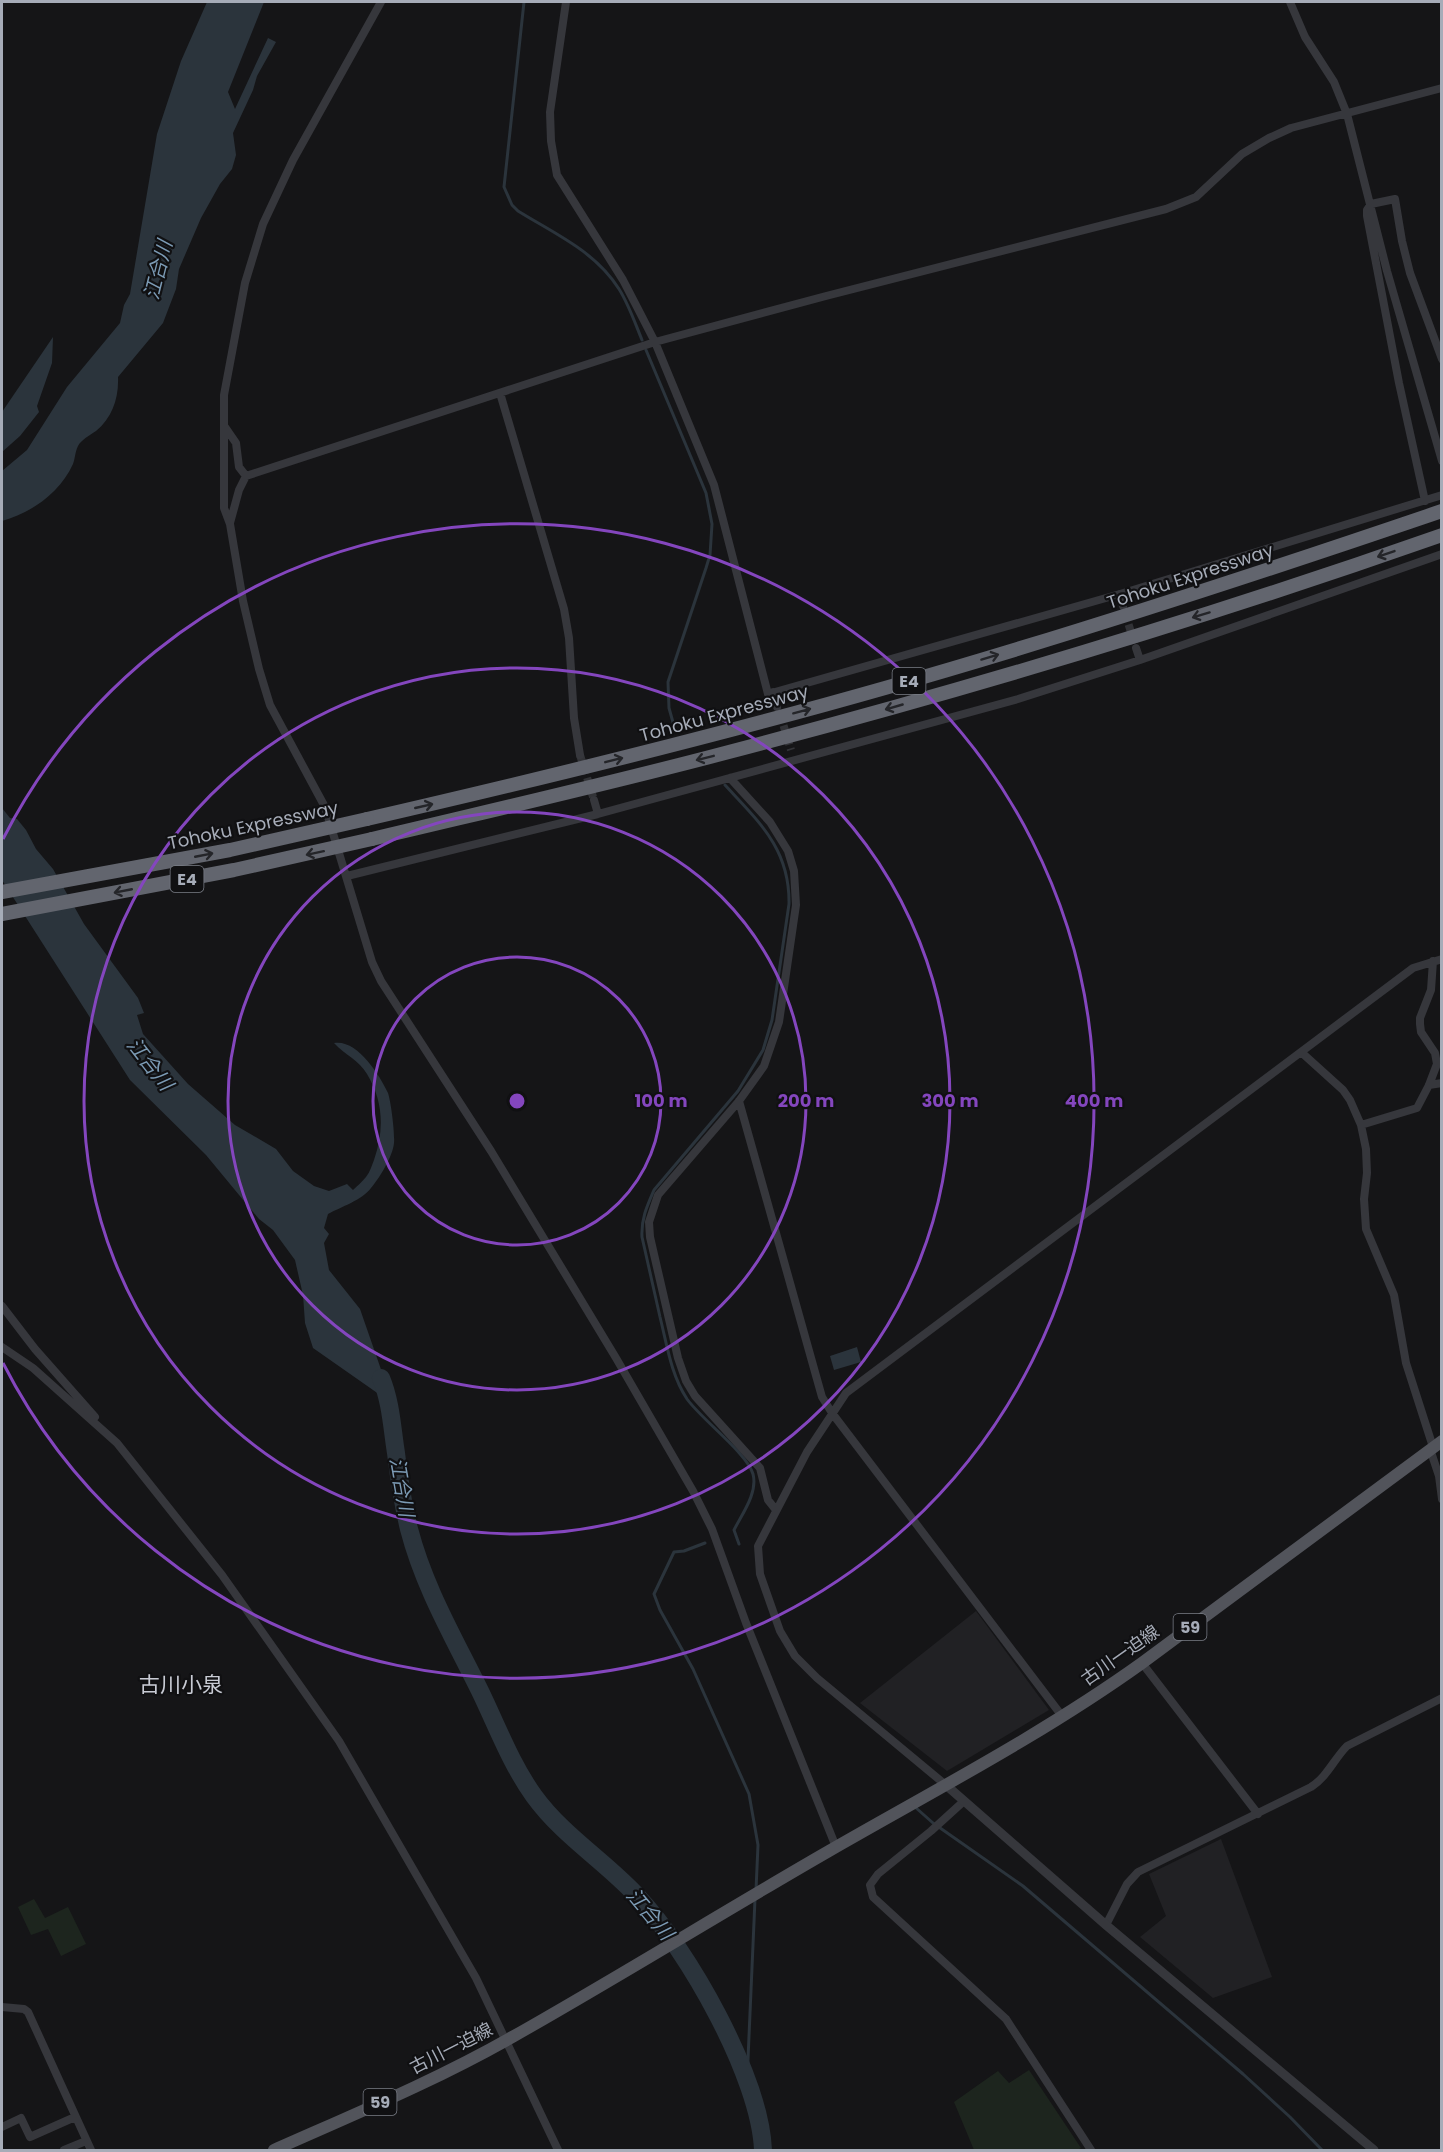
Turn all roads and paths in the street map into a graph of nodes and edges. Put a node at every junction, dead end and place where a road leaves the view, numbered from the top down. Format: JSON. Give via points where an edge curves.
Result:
{"nodes":[{"id":1,"x":381,"y":2,"type":"edge"},
{"id":2,"x":566,"y":2,"type":"edge"},
{"id":3,"x":1290,"y":2,"type":"edge"},
{"id":4,"x":1442,"y":88,"type":"edge"},
{"id":5,"x":1347,"y":114,"type":"junction"},
{"id":6,"x":1371,"y":204,"type":"junction"},
{"id":7,"x":655,"y":342,"type":"junction"},
{"id":8,"x":1442,"y":359,"type":"edge"},
{"id":9,"x":500,"y":393,"type":"junction"},
{"id":10,"x":225,"y":426,"type":"junction"},
{"id":11,"x":1442,"y":461,"type":"edge"},
{"id":12,"x":246,"y":476,"type":"junction"},
{"id":13,"x":1442,"y":495,"type":"edge"},
{"id":14,"x":1425,"y":501,"type":"junction"},
{"id":15,"x":1442,"y":511,"type":"edge"},
{"id":16,"x":230,"y":524,"type":"junction"},
{"id":17,"x":1442,"y":535,"type":"edge"},
{"id":18,"x":1442,"y":554,"type":"edge"},
{"id":19,"x":1120,"y":594,"type":"junction"},
{"id":20,"x":1123,"y":606,"type":"tunnel mouth"},
{"id":21,"x":1136,"y":648,"type":"tunnel mouth"},
{"id":22,"x":1140,"y":660,"type":"junction"},
{"id":23,"x":773,"y":692,"type":"junction"},
{"id":24,"x":777,"y":707,"type":"tunnel mouth"},
{"id":25,"x":791,"y":750,"type":"tunnel mouth"},
{"id":26,"x":580,"y":754,"type":"tunnel mouth"},
{"id":27,"x":794,"y":761,"type":"junction"},
{"id":28,"x":730,"y":778,"type":"junction"},
{"id":29,"x":594,"y":800,"type":"tunnel mouth"},
{"id":30,"x":598,"y":814,"type":"junction"},
{"id":31,"x":347,"y":876,"type":"junction"},
{"id":32,"x":2,"y":892,"type":"edge"},
{"id":33,"x":2,"y":914,"type":"edge"},
{"id":34,"x":1437,"y":960,"type":"edge"},
{"id":35,"x":1301,"y":1052,"type":"junction"},
{"id":36,"x":1442,"y":1083,"type":"edge"},
{"id":37,"x":1429,"y":1085,"type":"junction"},
{"id":38,"x":740,"y":1101,"type":"junction"},
{"id":39,"x":1361,"y":1125,"type":"junction"},
{"id":40,"x":2,"y":1305,"type":"edge"},
{"id":41,"x":2,"y":1347,"type":"edge"},
{"id":42,"x":832,"y":1413,"type":"junction"},
{"id":43,"x":117,"y":1443,"type":"junction"},
{"id":44,"x":1435,"y":1446,"type":"edge"},
{"id":45,"x":1442,"y":1499,"type":"edge"},
{"id":46,"x":776,"y":1510,"type":"junction"},
{"id":47,"x":1142,"y":1663,"type":"junction"},
{"id":48,"x":1442,"y":1698,"type":"edge"},
{"id":49,"x":1062,"y":1716,"type":"junction"},
{"id":50,"x":947,"y":1786,"type":"junction"},
{"id":51,"x":964,"y":1801,"type":"junction"},
{"id":52,"x":1258,"y":1814,"type":"junction"},
{"id":53,"x":833,"y":1848,"type":"junction"},
{"id":54,"x":1106,"y":1925,"type":"junction"},
{"id":55,"x":2,"y":2007,"type":"edge"},
{"id":56,"x":509,"y":2039,"type":"junction"},
{"id":57,"x":75,"y":2117,"type":"junction"},
{"id":58,"x":2,"y":2127,"type":"edge"},
{"id":59,"x":86,"y":2141,"type":"junction"},
{"id":60,"x":64,"y":2151,"type":"edge"},
{"id":61,"x":91,"y":2151,"type":"edge"},
{"id":62,"x":274,"y":2151,"type":"edge"},
{"id":63,"x":558,"y":2151,"type":"edge"},
{"id":64,"x":1091,"y":2151,"type":"edge"},
{"id":65,"x":1374,"y":2151,"type":"edge"}],
"edges":[{"from":1,"to":10,"type":"street","via":[[293,160],[263,224],[245,283],[224,395]]},
{"from":2,"to":7,"type":"street","via":[[550,112],[557,175],[623,280]]},
{"from":3,"to":5,"type":"street"},
{"from":4,"to":5,"type":"street"},
{"from":5,"to":6,"type":"street"},
{"from":5,"to":7,"type":"street","via":[[1291,128],[1269,138],[1242,154],[1196,197],[1166,209]]},
{"from":6,"to":8,"type":"street","via":[[1395,198],[1410,273]]},
{"from":6,"to":11,"type":"street"},
{"from":6,"to":14,"type":"street","via":[[1367,216]]},
{"from":7,"to":9,"type":"street"},
{"from":7,"to":23,"type":"street","via":[[714,485],[768,694]]},
{"from":9,"to":12,"type":"street"},
{"from":9,"to":26,"type":"street","via":[[564,609]]},
{"from":10,"to":12,"type":"street","via":[[236,442],[239,467]]},
{"from":10,"to":16,"type":"street","via":[[224,508]]},
{"from":12,"to":16,"type":"street"},
{"from":13,"to":14,"type":"street"},
{"from":14,"to":19,"type":"street"},
{"from":32,"to":15,"type":"highway","name":"Tohoku Expressway","number":"E4","one_way":true,"bridge":true,"via":[[230,850],[597,765],[886,688],[1160,605]]},
{"from":16,"to":31,"type":"street","via":[[258,669],[270,705],[325,807]]},
{"from":17,"to":33,"type":"highway","number":"E4","one_way":true,"bridge":true,"via":[[1249,600],[892,708],[713,757],[234,870]]},
{"from":18,"to":22,"type":"street"},
{"from":19,"to":20,"type":"street"},
{"from":19,"to":23,"type":"street"},
{"from":21,"to":22,"type":"street"},
{"from":22,"to":27,"type":"street","via":[[1018,699]]},
{"from":23,"to":24,"type":"street"},
{"from":25,"to":27,"type":"street"},
{"from":27,"to":28,"type":"street"},
{"from":28,"to":30,"type":"street"},
{"from":28,"to":38,"type":"street","via":[[759,808],[788,851],[796,886],[780,1022],[764,1066]]},
{"from":29,"to":30,"type":"street"},
{"from":30,"to":31,"type":"street"},
{"from":31,"to":53,"type":"street","via":[[381,981],[491,1151],[616,1358],[712,1529]]},
{"from":34,"to":35,"type":"street","via":[[1413,968]]},
{"from":34,"to":37,"type":"street","via":[[1420,1018],[1421,1032],[1436,1053],[1437,1064]]},
{"from":35,"to":39,"type":"street","via":[[1343,1090]]},
{"from":35,"to":42,"type":"street","via":[[846,1394]]},
{"from":36,"to":37,"type":"street"},
{"from":37,"to":39,"type":"street","via":[[1417,1108]]},
{"from":38,"to":42,"type":"street","via":[[818,1386]]},
{"from":38,"to":46,"type":"street","via":[[658,1195],[649,1222],[650,1237],[686,1381],[760,1468],[768,1500]]},
{"from":39,"to":44,"type":"street","via":[[1366,1157],[1366,1229],[1394,1295],[1406,1363]]},
{"from":40,"to":43,"type":"street"},
{"from":41,"to":43,"type":"street","via":[[33,1368]]},
{"from":42,"to":46,"type":"street"},
{"from":42,"to":49,"type":"street"},
{"from":43,"to":56,"type":"street","via":[[222,1575],[339,1742]]},
{"from":44,"to":45,"type":"street"},
{"from":44,"to":47,"type":"main road","name":"古川一迫線","number":"59"},
{"from":46,"to":50,"type":"street","via":[[757,1556],[780,1631],[795,1656]]},
{"from":47,"to":49,"type":"main road","name":"古川一迫線","number":"59"},
{"from":47,"to":52,"type":"street"},
{"from":48,"to":52,"type":"street","via":[[1359,1739],[1337,1756],[1319,1782]]},
{"from":49,"to":50,"type":"main road","name":"古川一迫線","number":"59"},
{"from":50,"to":51,"type":"street"},
{"from":50,"to":53,"type":"main road","name":"古川一迫線","number":"59"},
{"from":51,"to":54,"type":"street"},
{"from":51,"to":64,"type":"street","via":[[878,1874],[870,1885],[873,1897],[1006,2019]]},
{"from":52,"to":54,"type":"street","via":[[1138,1872],[1127,1884]]},
{"from":53,"to":56,"type":"main road","number":"59"},
{"from":54,"to":65,"type":"street"},
{"from":55,"to":57,"type":"street","via":[[28,2012]]},
{"from":56,"to":62,"type":"main road","name":"古川一迫線","number":"59"},
{"from":56,"to":63,"type":"street"},
{"from":57,"to":58,"type":"street","via":[[30,2137],[21,2118]]},
{"from":57,"to":59,"type":"street"},
{"from":59,"to":60,"type":"street"},
{"from":59,"to":61,"type":"street"}]}
